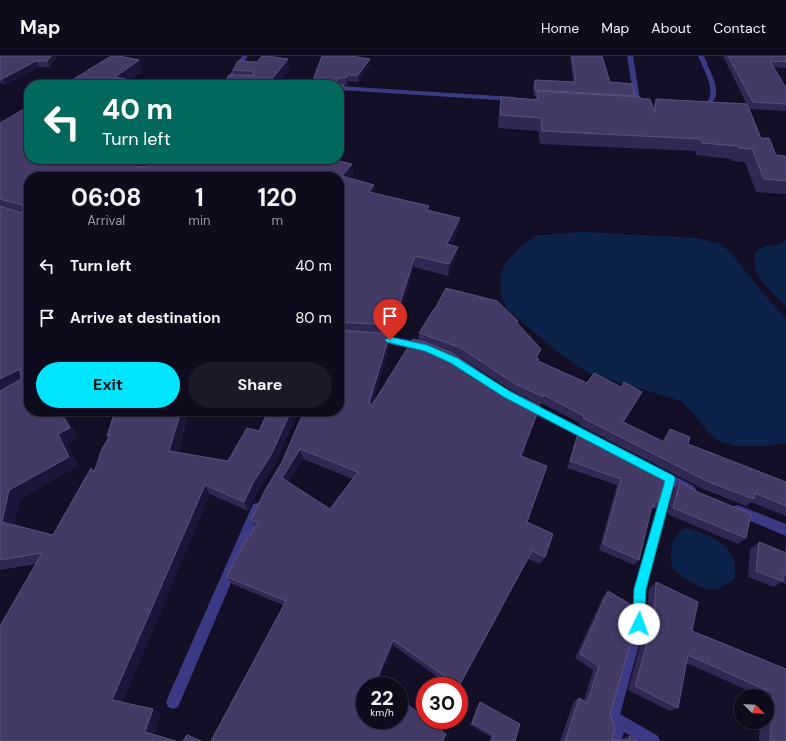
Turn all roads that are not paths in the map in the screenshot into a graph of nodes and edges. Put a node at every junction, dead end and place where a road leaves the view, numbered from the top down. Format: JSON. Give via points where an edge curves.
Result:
{"nodes":[{"id":1,"x":245,"y":56,"type":"edge"},
{"id":2,"x":630,"y":56,"type":"edge"},
{"id":3,"x":700,"y":56,"type":"edge"},
{"id":4,"x":231,"y":80,"type":"edge"},
{"id":5,"x":344,"y":88,"type":"edge"},
{"id":6,"x":520,"y":99,"type":"edge"},
{"id":7,"x":630,"y":106,"type":"edge"},
{"id":8,"x":638,"y":106,"type":"junction"},
{"id":9,"x":646,"y":106,"type":"edge"},
{"id":10,"x":693,"y":109,"type":"edge"},
{"id":11,"x":368,"y":339,"type":"edge"},
{"id":12,"x":434,"y":352,"type":"edge"},
{"id":13,"x":521,"y":402,"type":"edge"},
{"id":14,"x":601,"y":443,"type":"edge"},
{"id":15,"x":643,"y":465,"type":"edge"},
{"id":16,"x":670,"y":479,"type":"junction"},
{"id":17,"x":698,"y":494,"type":"edge"},
{"id":18,"x":262,"y":496,"type":"edge"},
{"id":19,"x":727,"y":506,"type":"edge"},
{"id":20,"x":786,"y":530,"type":"edge"},
{"id":21,"x":173,"y":702,"type":"dead end"},
{"id":22,"x":620,"y":722,"type":"junction"},
{"id":23,"x":614,"y":741,"type":"edge"},
{"id":24,"x":653,"y":741,"type":"edge"}],
"edges":[{"from":1,"to":4,"type":"street"},
{"from":2,"to":8,"type":"street"},
{"from":3,"to":10,"type":"street","via":[[714,94],[711,102]]},
{"from":5,"to":6,"type":"street"},
{"from":7,"to":8,"type":"street"},
{"from":8,"to":9,"type":"street"},
{"from":11,"to":12,"type":"street","via":[[390,340]]},
{"from":13,"to":14,"type":"street"},
{"from":15,"to":16,"type":"street"},
{"from":16,"to":17,"type":"street"},
{"from":16,"to":22,"type":"street","via":[[640,589],[639,624],[612,717]]},
{"from":18,"to":21,"type":"street"},
{"from":19,"to":20,"type":"street"},
{"from":22,"to":23,"type":"street"},
{"from":22,"to":24,"type":"street"}]}
